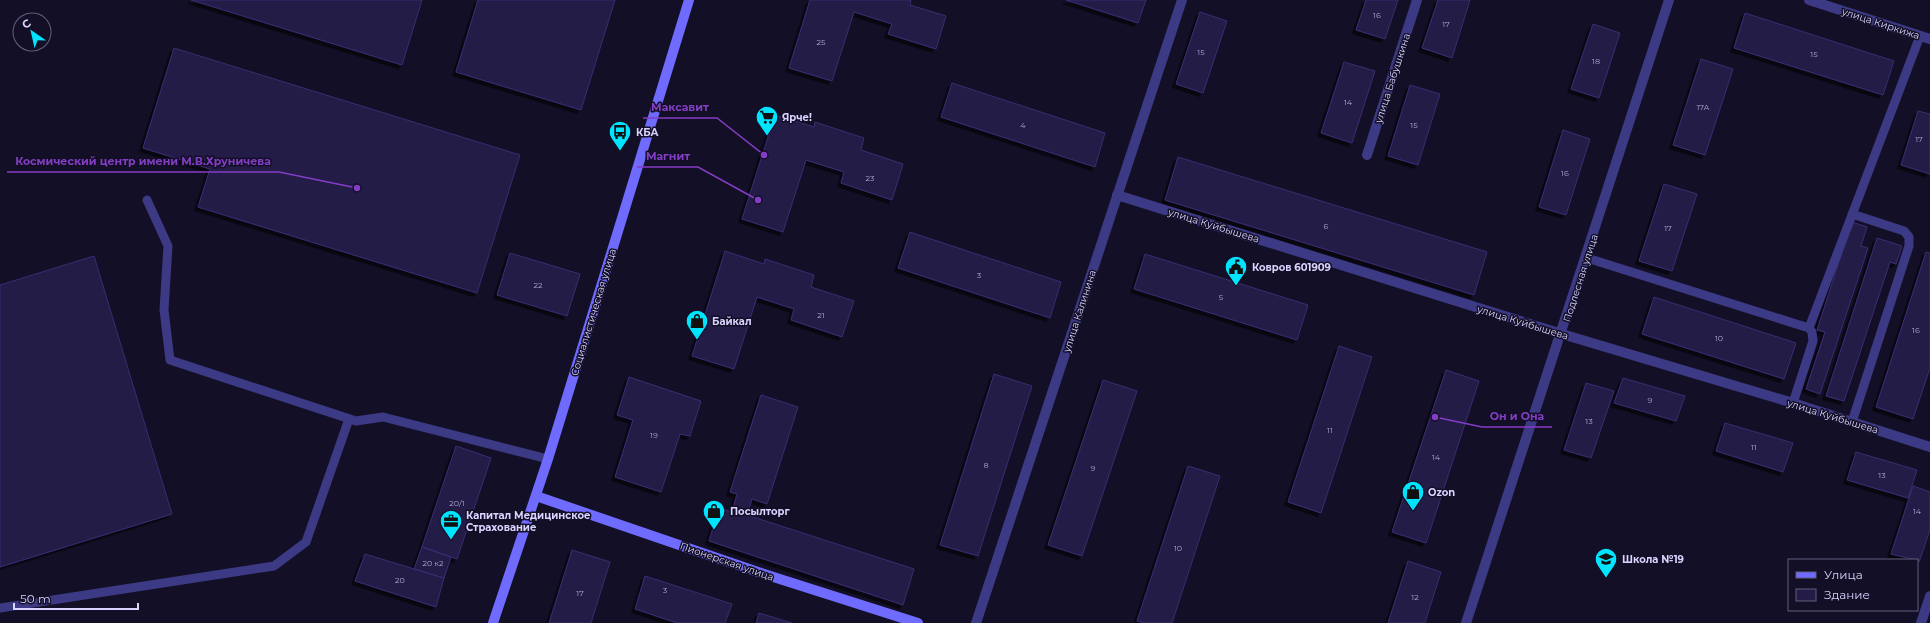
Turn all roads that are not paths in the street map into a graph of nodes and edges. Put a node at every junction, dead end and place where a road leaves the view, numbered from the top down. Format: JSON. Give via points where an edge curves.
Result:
{"nodes":[{"id":1,"x":689,"y":0,"type":"edge"},
{"id":2,"x":1182,"y":0,"type":"edge"},
{"id":3,"x":1417,"y":0,"type":"edge"},
{"id":4,"x":1670,"y":0,"type":"edge"},
{"id":5,"x":1809,"y":0,"type":"edge"},
{"id":6,"x":1920,"y":36,"type":"junction"},
{"id":7,"x":1930,"y":39,"type":"edge"},
{"id":8,"x":1367,"y":155,"type":"dead end"},
{"id":9,"x":1117,"y":195,"type":"junction"},
{"id":10,"x":147,"y":200,"type":"dead end"},
{"id":11,"x":1852,"y":214,"type":"junction"},
{"id":12,"x":1587,"y":258,"type":"junction"},
{"id":13,"x":1809,"y":328,"type":"junction"},
{"id":14,"x":1562,"y":334,"type":"junction"},
{"id":15,"x":1793,"y":403,"type":"junction"},
{"id":16,"x":349,"y":419,"type":"junction"},
{"id":17,"x":1852,"y":422,"type":"junction"},
{"id":18,"x":1930,"y":447,"type":"edge"},
{"id":19,"x":548,"y":459,"type":"junction"},
{"id":20,"x":536,"y":496,"type":"junction"},
{"id":21,"x":1930,"y":596,"type":"edge"},
{"id":22,"x":0,"y":608,"type":"edge"},
{"id":23,"x":493,"y":623,"type":"edge"},
{"id":24,"x":918,"y":623,"type":"edge"},
{"id":25,"x":976,"y":623,"type":"edge"},
{"id":26,"x":1466,"y":623,"type":"edge"},
{"id":27,"x":1921,"y":623,"type":"edge"}],
"edges":[{"from":1,"to":19,"type":"main road","name":"Социалистическая улица"},
{"from":2,"to":9,"type":"street","name":"улица Калинина"},
{"from":3,"to":8,"type":"street","name":"улица Бабушкина"},
{"from":4,"to":12,"type":"street","name":"Подлесная улица"},
{"from":5,"to":6,"type":"street","name":"улица Киркижа"},
{"from":6,"to":7,"type":"street","name":"улица Киркижа"},
{"from":6,"to":11,"type":"lane"},
{"from":9,"to":14,"type":"street","name":"улица Куйбышева"},
{"from":9,"to":25,"type":"street","name":"улица Калинина"},
{"from":10,"to":16,"type":"lane","via":[[168,246],[164,310],[170,360]]},
{"from":11,"to":13,"type":"lane"},
{"from":11,"to":17,"type":"lane","via":[[1904,231],[1910,240]]},
{"from":12,"to":13,"type":"lane"},
{"from":12,"to":14,"type":"street","name":"Подлесная улица"},
{"from":13,"to":15,"type":"lane","via":[[1813,341]]},
{"from":14,"to":15,"type":"street","name":"улица Куйбышева"},
{"from":14,"to":26,"type":"street","name":"Подлесная улица"},
{"from":15,"to":17,"type":"street","name":"улица Куйбышева"},
{"from":16,"to":19,"type":"lane","via":[[356,422],[383,417]]},
{"from":16,"to":22,"type":"lane","via":[[306,542],[274,566]]},
{"from":17,"to":18,"type":"street","name":"улица Куйбышева"},
{"from":19,"to":20,"type":"main road","name":"Социалистическая улица"},
{"from":20,"to":23,"type":"main road","name":"Социалистическая улица"},
{"from":20,"to":24,"type":"main road","name":"Пионерская улица","via":[[764,574]]},
{"from":21,"to":27,"type":"street"}]}
